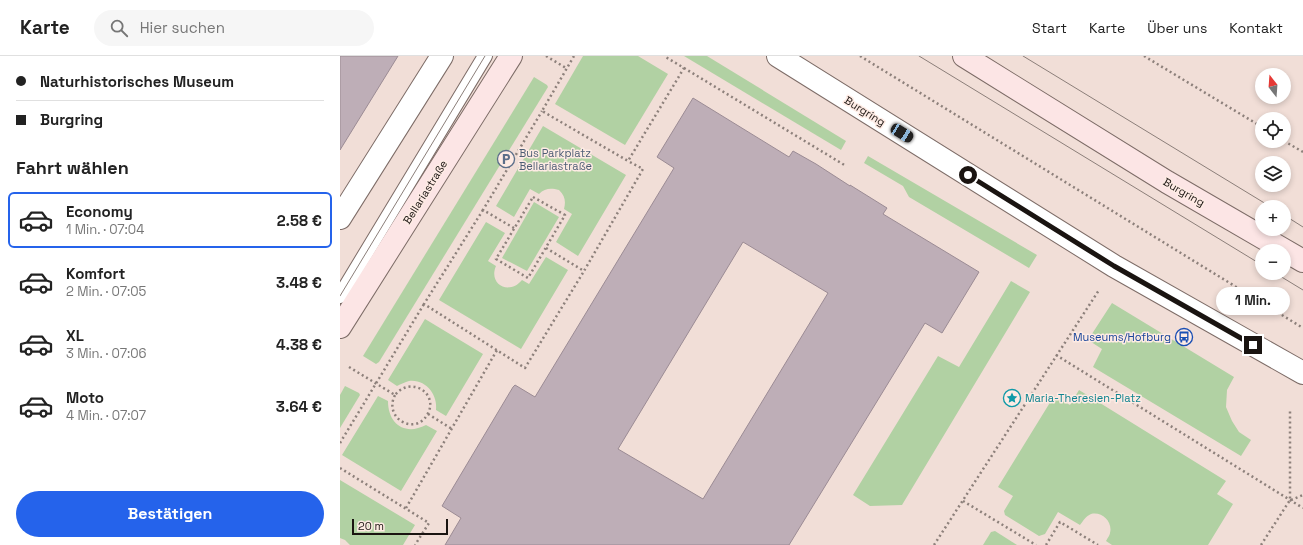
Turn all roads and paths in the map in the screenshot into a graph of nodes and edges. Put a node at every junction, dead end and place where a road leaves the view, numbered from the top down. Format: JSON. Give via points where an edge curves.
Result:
{"nodes":[{"id":1,"x":442,"y":56,"type":"edge"},
{"id":2,"x":485,"y":56,"type":"edge"},
{"id":3,"x":511,"y":56,"type":"edge"},
{"id":4,"x":546,"y":56,"type":"edge"},
{"id":5,"x":574,"y":56,"type":"edge"},
{"id":6,"x":664,"y":56,"type":"edge"},
{"id":7,"x":778,"y":56,"type":"edge"},
{"id":8,"x":860,"y":56,"type":"edge"},
{"id":9,"x":964,"y":56,"type":"edge"},
{"id":10,"x":1144,"y":56,"type":"edge"},
{"id":11,"x":566,"y":68,"type":"junction"},
{"id":12,"x":684,"y":68,"type":"junction"},
{"id":13,"x":542,"y":111,"type":"junction"},
{"id":14,"x":1255,"y":124,"type":"edge"},
{"id":15,"x":1291,"y":145,"type":"edge"},
{"id":16,"x":1303,"y":152,"type":"edge"},
{"id":17,"x":628,"y":161,"type":"junction"},
{"id":18,"x":846,"y":166,"type":"dead end"},
{"id":19,"x":483,"y":210,"type":"junction"},
{"id":20,"x":340,"y":218,"type":"edge"},
{"id":21,"x":514,"y":228,"type":"junction"},
{"id":22,"x":546,"y":248,"type":"junction"},
{"id":23,"x":1303,"y":261,"type":"edge"},
{"id":24,"x":1114,"y":266,"type":"junction"},
{"id":25,"x":584,"y":271,"type":"junction"},
{"id":26,"x":340,"y":296,"type":"edge"},
{"id":27,"x":424,"y":304,"type":"junction"},
{"id":28,"x":340,"y":327,"type":"edge"},
{"id":29,"x":1303,"y":328,"type":"edge"},
{"id":30,"x":497,"y":350,"type":"junction"},
{"id":31,"x":1056,"y":355,"type":"junction"},
{"id":32,"x":349,"y":367,"type":"dead end"},
{"id":33,"x":1303,"y":374,"type":"edge"},
{"id":34,"x":377,"y":384,"type":"junction"},
{"id":35,"x":395,"y":395,"type":"junction"},
{"id":36,"x":1290,"y":410,"type":"dead end"},
{"id":37,"x":428,"y":414,"type":"junction"},
{"id":38,"x":452,"y":429,"type":"junction"},
{"id":39,"x":340,"y":443,"type":"edge"},
{"id":40,"x":340,"y":468,"type":"edge"},
{"id":41,"x":1303,"y":495,"type":"edge"},
{"id":42,"x":1290,"y":500,"type":"junction"},
{"id":43,"x":963,"y":501,"type":"junction"},
{"id":44,"x":406,"y":508,"type":"junction"},
{"id":45,"x":1303,"y":508,"type":"edge"},
{"id":46,"x":415,"y":545,"type":"edge"},
{"id":47,"x":934,"y":545,"type":"edge"},
{"id":48,"x":1036,"y":545,"type":"edge"},
{"id":49,"x":1046,"y":545,"type":"edge"},
{"id":50,"x":1098,"y":545,"type":"edge"},
{"id":51,"x":1261,"y":545,"type":"edge"}],
"edges":[{"from":1,"to":20,"type":"street"},
{"from":2,"to":26,"type":"lane"},
{"from":3,"to":28,"type":"main road","name":"Bellariastraße"},
{"from":4,"to":11,"type":"path"},
{"from":5,"to":11,"type":"path"},
{"from":6,"to":12,"type":"path"},
{"from":7,"to":24,"type":"street","name":"Burgring"},
{"from":8,"to":29,"type":"path"},
{"from":9,"to":23,"type":"main road","name":"Burgring","via":[[1167,182]]},
{"from":10,"to":14,"type":"path"},
{"from":11,"to":13,"type":"path"},
{"from":12,"to":17,"type":"path"},
{"from":12,"to":18,"type":"path"},
{"from":13,"to":17,"type":"path"},
{"from":13,"to":19,"type":"path"},
{"from":15,"to":16,"type":"path"},
{"from":17,"to":25,"type":"path","via":[[643,169]]},
{"from":19,"to":21,"type":"path"},
{"from":19,"to":27,"type":"path"},
{"from":21,"to":22,"type":"path","via":[[496,258],[528,278]]},
{"from":21,"to":22,"type":"path","via":[[533,197],[565,215]]},
{"from":22,"to":25,"type":"path"},
{"from":24,"to":31,"type":"path"},
{"from":24,"to":33,"type":"street","name":"Burgring"},
{"from":25,"to":30,"type":"path","via":[[525,368]]},
{"from":27,"to":30,"type":"path"},
{"from":27,"to":34,"type":"path"},
{"from":30,"to":38,"type":"path"},
{"from":31,"to":42,"type":"path"},
{"from":31,"to":43,"type":"path"},
{"from":32,"to":34,"type":"path"},
{"from":34,"to":35,"type":"path"},
{"from":34,"to":39,"type":"path"},
{"from":35,"to":37,"type":"path","via":[[406,387],[418,387],[430,401]]},
{"from":35,"to":37,"type":"path","via":[[393,411],[406,424],[418,423]]},
{"from":36,"to":42,"type":"path"},
{"from":37,"to":38,"type":"path"},
{"from":38,"to":44,"type":"path"},
{"from":40,"to":44,"type":"path"},
{"from":41,"to":42,"type":"path"},
{"from":42,"to":45,"type":"path"},
{"from":42,"to":51,"type":"path"},
{"from":43,"to":47,"type":"path"},
{"from":43,"to":48,"type":"path"},
{"from":44,"to":46,"type":"path","via":[[429,523]]},
{"from":49,"to":50,"type":"path","via":[[1060,522]]}]}
